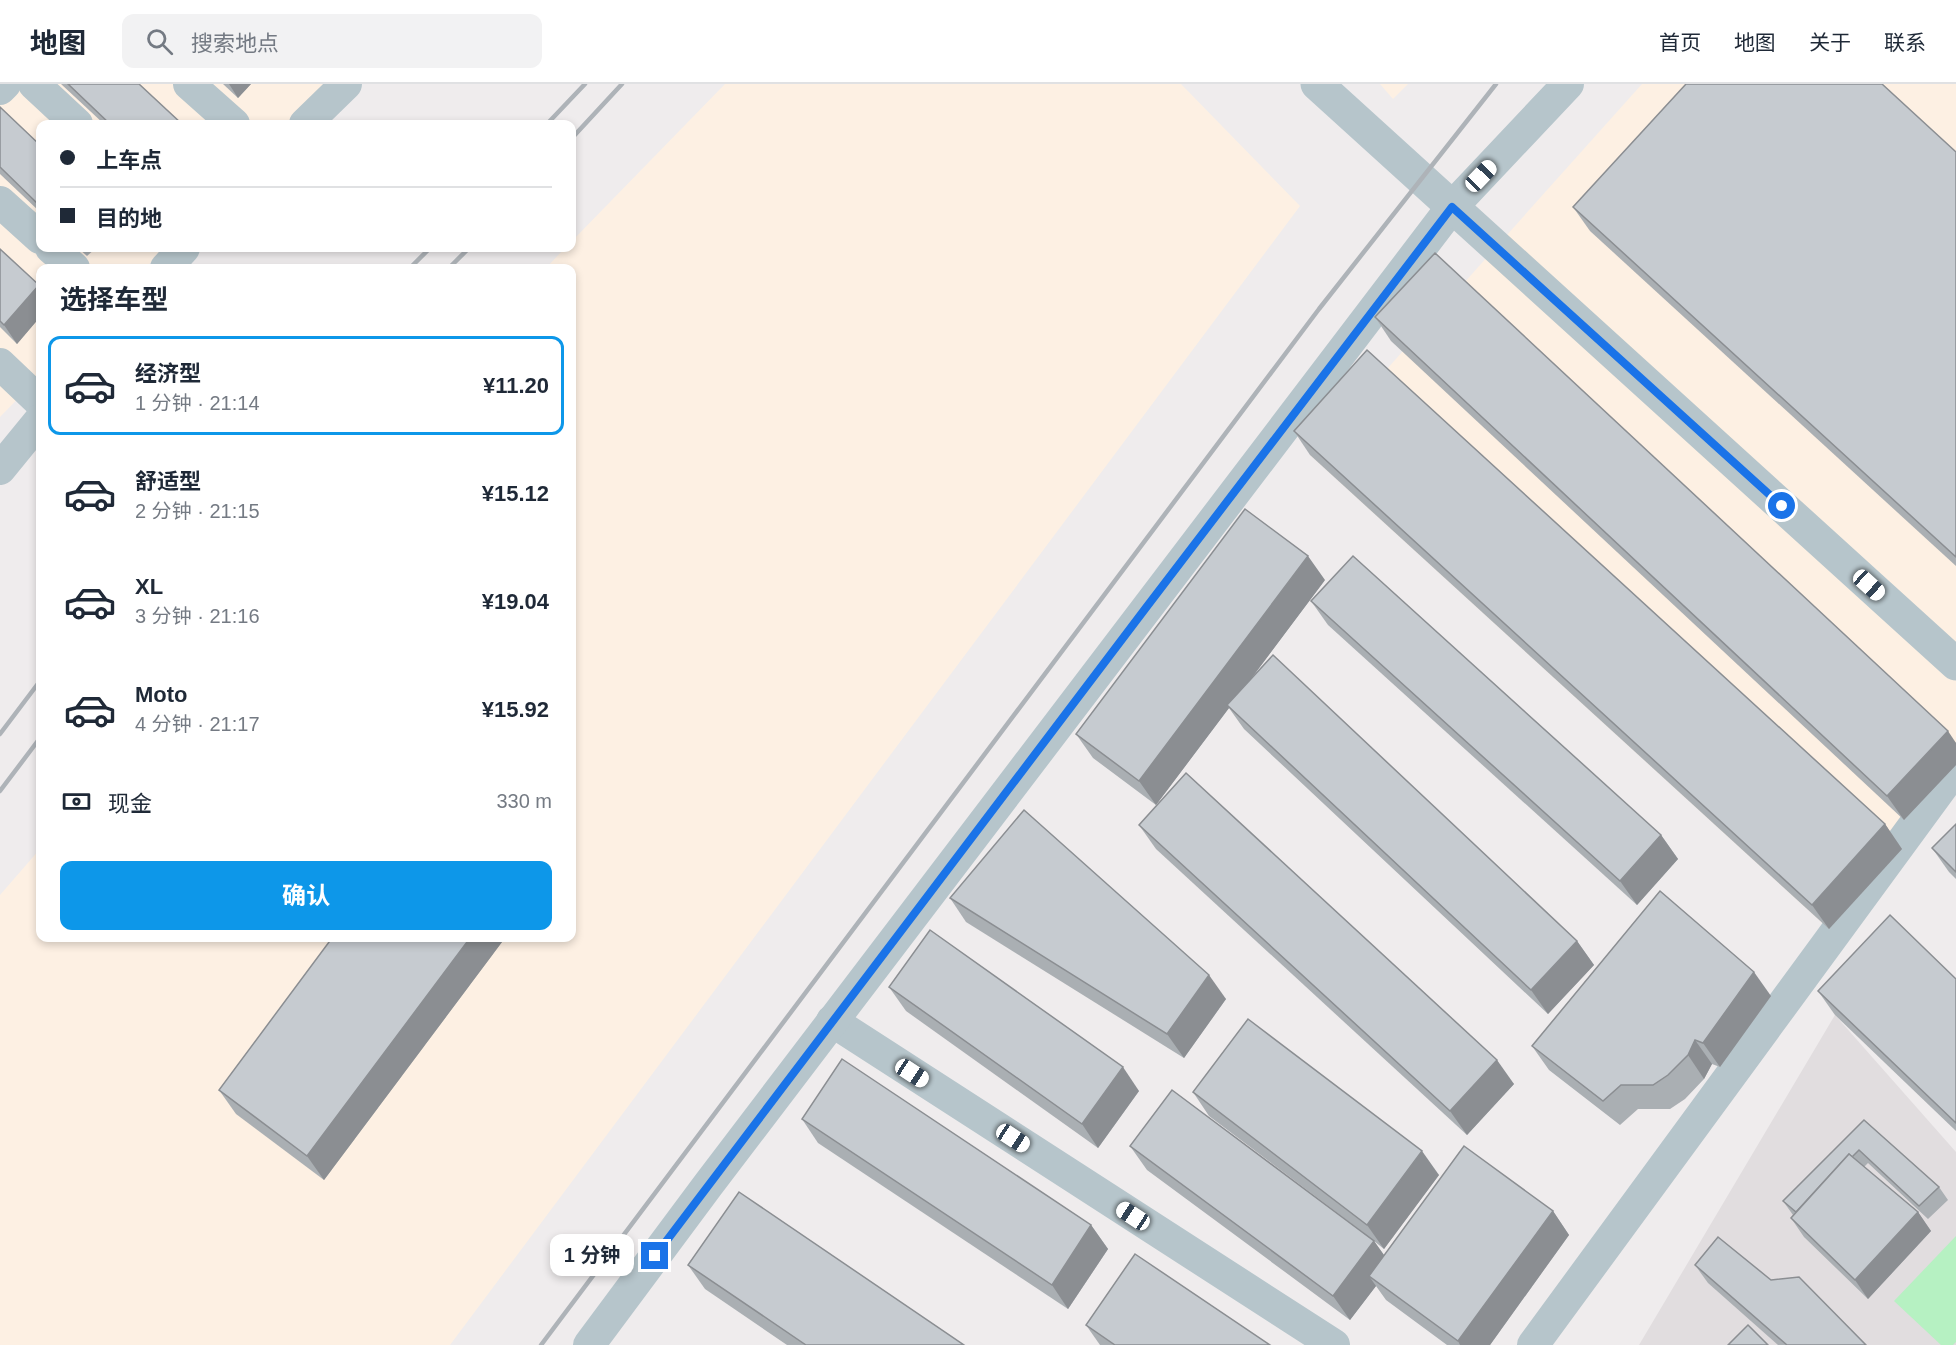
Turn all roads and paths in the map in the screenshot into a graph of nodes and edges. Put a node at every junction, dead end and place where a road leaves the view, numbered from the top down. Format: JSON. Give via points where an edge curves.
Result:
{"nodes":[{"id":1,"x":5,"y":84,"type":"edge"},
{"id":2,"x":34,"y":84,"type":"edge"},
{"id":3,"x":189,"y":84,"type":"edge"},
{"id":4,"x":346,"y":84,"type":"edge"},
{"id":5,"x":1317,"y":84,"type":"edge"},
{"id":6,"x":1569,"y":84,"type":"edge"},
{"id":7,"x":0,"y":89,"type":"edge"},
{"id":8,"x":73,"y":120,"type":"edge"},
{"id":9,"x":230,"y":120,"type":"edge"},
{"id":10,"x":309,"y":120,"type":"edge"},
{"id":11,"x":0,"y":202,"type":"edge"},
{"id":12,"x":1452,"y":207,"type":"junction"},
{"id":13,"x":36,"y":234,"type":"edge"},
{"id":14,"x":56,"y":252,"type":"edge"},
{"id":15,"x":180,"y":252,"type":"edge"},
{"id":16,"x":69,"y":264,"type":"edge"},
{"id":17,"x":170,"y":264,"type":"edge"},
{"id":18,"x":0,"y":364,"type":"edge"},
{"id":19,"x":36,"y":398,"type":"edge"},
{"id":20,"x":36,"y":425,"type":"edge"},
{"id":21,"x":0,"y":469,"type":"edge"},
{"id":22,"x":1956,"y":664,"type":"edge"},
{"id":23,"x":1956,"y":768,"type":"edge"},
{"id":24,"x":832,"y":1021,"type":"junction"},
{"id":25,"x":589,"y":1345,"type":"edge"},
{"id":26,"x":1334,"y":1345,"type":"edge"},
{"id":27,"x":1533,"y":1345,"type":"edge"}],
"edges":[{"from":1,"to":7,"type":"street"},
{"from":2,"to":8,"type":"street"},
{"from":3,"to":9,"type":"street"},
{"from":4,"to":10,"type":"street"},
{"from":5,"to":12,"type":"street"},
{"from":6,"to":12,"type":"street"},
{"from":11,"to":13,"type":"street"},
{"from":12,"to":22,"type":"street"},
{"from":12,"to":24,"type":"street"},
{"from":14,"to":16,"type":"street"},
{"from":15,"to":17,"type":"street"},
{"from":18,"to":19,"type":"street"},
{"from":20,"to":21,"type":"street"},
{"from":23,"to":27,"type":"street"},
{"from":24,"to":25,"type":"street"},
{"from":24,"to":26,"type":"street"}]}
